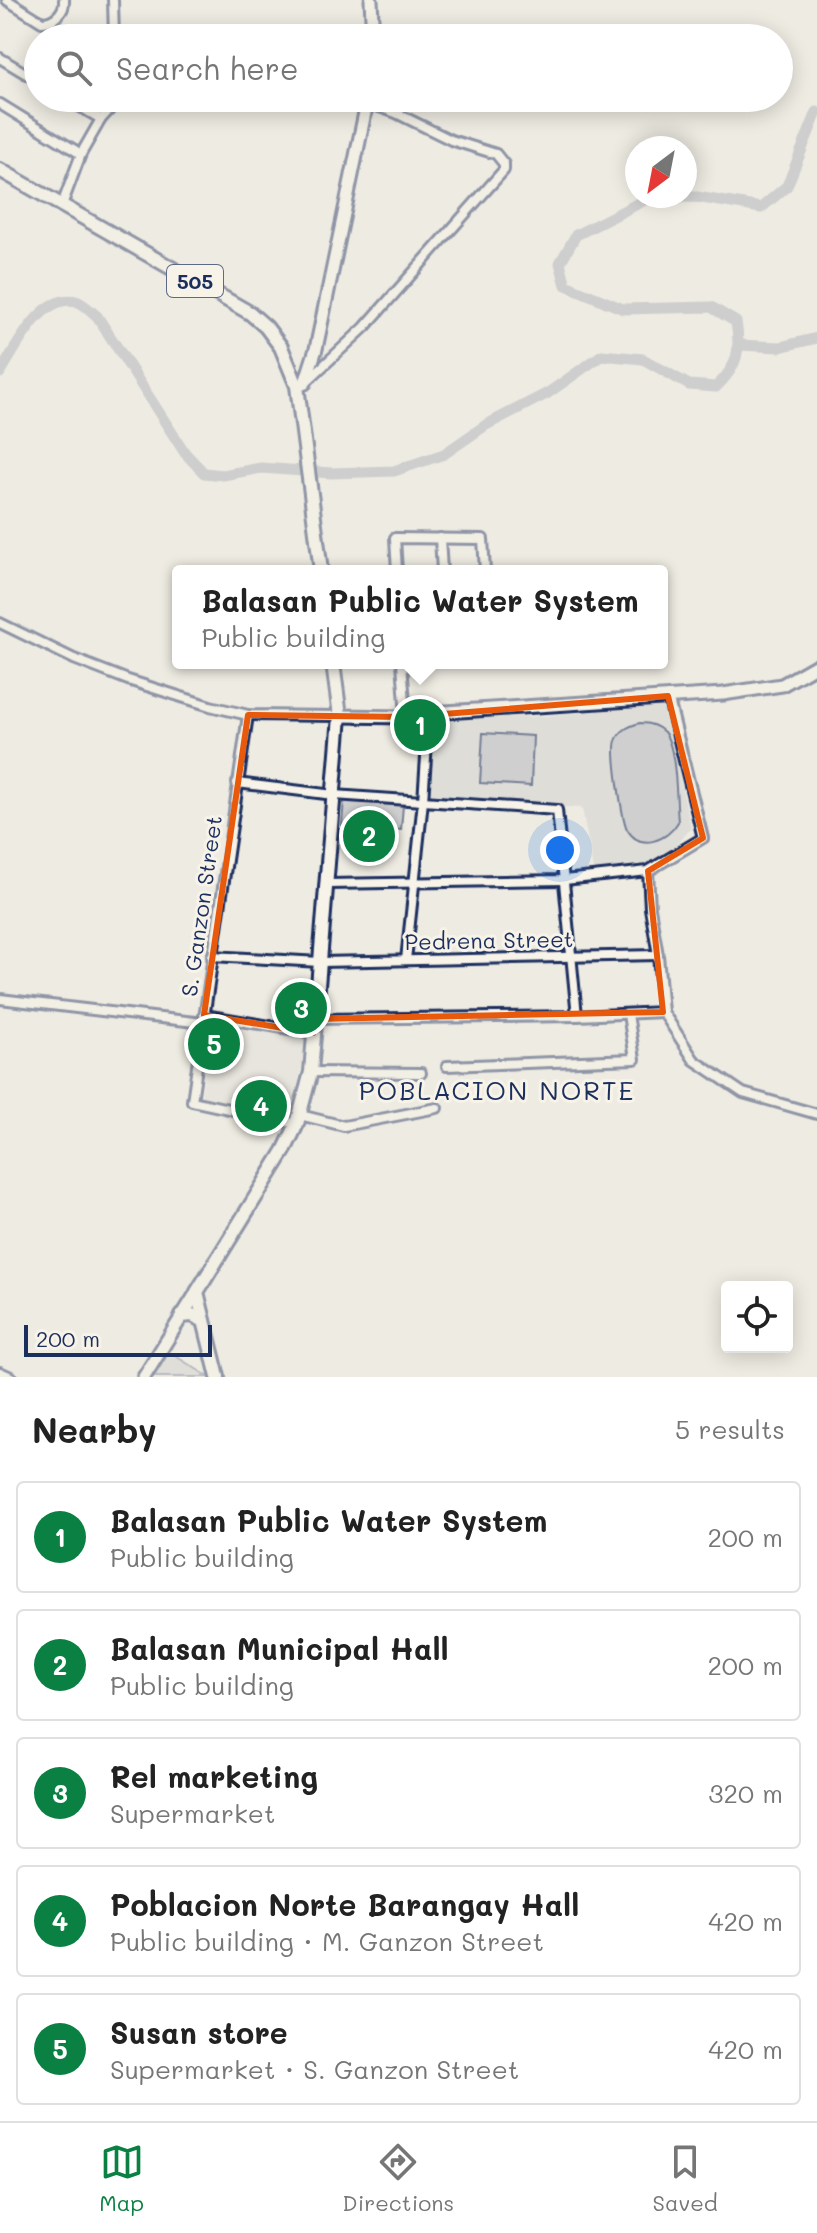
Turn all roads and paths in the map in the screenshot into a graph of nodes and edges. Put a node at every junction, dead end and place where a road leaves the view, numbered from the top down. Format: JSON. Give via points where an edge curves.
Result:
{"nodes":[{"id":1,"x":7,"y":0,"type":"edge"},
{"id":2,"x":64,"y":0,"type":"edge"},
{"id":3,"x":113,"y":0,"type":"edge"},
{"id":4,"x":371,"y":0,"type":"edge"},
{"id":5,"x":114,"y":24,"type":"edge"},
{"id":6,"x":372,"y":24,"type":"edge"},
{"id":7,"x":0,"y":58,"type":"edge"},
{"id":8,"x":24,"y":73,"type":"edge"},
{"id":9,"x":0,"y":104,"type":"edge"},
{"id":10,"x":89,"y":112,"type":"edge"},
{"id":11,"x":107,"y":112,"type":"edge"},
{"id":12,"x":365,"y":112,"type":"edge"},
{"id":13,"x":394,"y":112,"type":"edge"},
{"id":14,"x":101,"y":119,"type":"junction"},
{"id":15,"x":81,"y":154,"type":"junction"},
{"id":16,"x":0,"y":170,"type":"edge"},
{"id":17,"x":62,"y":205,"type":"junction"},
{"id":18,"x":301,"y":384,"type":"junction"},
{"id":19,"x":440,"y":538,"type":"junction"},
{"id":20,"x":320,"y":565,"type":"edge"},
{"id":21,"x":397,"y":565,"type":"edge"},
{"id":22,"x":442,"y":565,"type":"edge"},
{"id":23,"x":485,"y":565,"type":"edge"},
{"id":24,"x":0,"y":623,"type":"edge"},
{"id":25,"x":817,"y":665,"type":"edge"},
{"id":26,"x":334,"y":669,"type":"edge"},
{"id":27,"x":402,"y":669,"type":"edge"},
{"id":28,"x":668,"y":696,"type":"junction"},
{"id":29,"x":429,"y":713,"type":"junction"},
{"id":30,"x":248,"y":715,"type":"junction"},
{"id":31,"x":340,"y":716,"type":"junction"},
{"id":32,"x":406,"y":717,"type":"junction"},
{"id":33,"x":237,"y":783,"type":"junction"},
{"id":34,"x":334,"y":795,"type":"junction"},
{"id":35,"x":423,"y":801,"type":"junction"},
{"id":36,"x":648,"y":871,"type":"junction"},
{"id":37,"x":564,"y":880,"type":"junction"},
{"id":38,"x":414,"y":882,"type":"junction"},
{"id":39,"x":328,"y":884,"type":"junction"},
{"id":40,"x":658,"y":955,"type":"junction"},
{"id":41,"x":212,"y":956,"type":"junction"},
{"id":42,"x":571,"y":956,"type":"junction"},
{"id":43,"x":406,"y":960,"type":"junction"},
{"id":44,"x":320,"y":962,"type":"junction"},
{"id":45,"x":0,"y":999,"type":"edge"},
{"id":46,"x":663,"y":1012,"type":"junction"},
{"id":47,"x":628,"y":1014,"type":"junction"},
{"id":48,"x":577,"y":1016,"type":"junction"},
{"id":49,"x":203,"y":1019,"type":"junction"},
{"id":50,"x":314,"y":1019,"type":"junction"},
{"id":51,"x":313,"y":1033,"type":"junction"},
{"id":52,"x":447,"y":1066,"type":"dead end"},
{"id":53,"x":311,"y":1072,"type":"junction"},
{"id":54,"x":421,"y":1073,"type":"dead end"},
{"id":55,"x":437,"y":1108,"type":"dead end"},
{"id":56,"x":817,"y":1114,"type":"edge"},
{"id":57,"x":298,"y":1119,"type":"junction"},
{"id":58,"x":197,"y":1292,"type":"junction"},
{"id":59,"x":182,"y":1316,"type":"junction"},
{"id":60,"x":204,"y":1321,"type":"junction"},
{"id":61,"x":0,"y":1372,"type":"edge"},
{"id":62,"x":11,"y":1377,"type":"edge"},
{"id":63,"x":144,"y":1377,"type":"edge"},
{"id":64,"x":218,"y":1377,"type":"edge"}],
"edges":[{"from":1,"to":2,"type":"street","via":[[42,22],[56,17]]},
{"from":3,"to":5,"type":"street"},
{"from":4,"to":6,"type":"street"},
{"from":7,"to":8,"type":"street"},
{"from":9,"to":15,"type":"street"},
{"from":10,"to":14,"type":"street"},
{"from":11,"to":14,"type":"street"},
{"from":12,"to":18,"type":"street","via":[[316,349]]},
{"from":13,"to":18,"type":"street","via":[[451,140],[496,154],[504,170],[365,327]]},
{"from":14,"to":15,"type":"street"},
{"from":15,"to":17,"type":"street"},
{"from":16,"to":17,"type":"main road","number":"505"},
{"from":17,"to":18,"type":"main road","number":"505","via":[[250,313],[281,347]]},
{"from":18,"to":20,"type":"main road","number":"505"},
{"from":19,"to":21,"type":"street","via":[[395,538]]},
{"from":19,"to":22,"type":"street"},
{"from":19,"to":23,"type":"street","via":[[483,539]]},
{"from":24,"to":30,"type":"street","via":[[128,680]]},
{"from":25,"to":28,"type":"street","via":[[782,685]]},
{"from":26,"to":31,"type":"main road"},
{"from":27,"to":32,"type":"street"},
{"from":28,"to":29,"type":"street"},
{"from":28,"to":36,"type":"street","via":[[703,838]]},
{"from":29,"to":32,"type":"street"},
{"from":29,"to":35,"type":"street"},
{"from":30,"to":31,"type":"street"},
{"from":30,"to":33,"type":"street","name":"S. Ganzon Street"},
{"from":31,"to":32,"type":"street"},
{"from":31,"to":34,"type":"main road"},
{"from":33,"to":34,"type":"street"},
{"from":33,"to":41,"type":"street","name":"S. Ganzon Street"},
{"from":34,"to":35,"type":"street"},
{"from":34,"to":39,"type":"main road"},
{"from":35,"to":37,"type":"street","via":[[557,810]]},
{"from":35,"to":38,"type":"street"},
{"from":36,"to":37,"type":"street"},
{"from":36,"to":40,"type":"street"},
{"from":37,"to":38,"type":"street"},
{"from":37,"to":42,"type":"street"},
{"from":38,"to":39,"type":"street"},
{"from":38,"to":43,"type":"street"},
{"from":39,"to":44,"type":"main road"},
{"from":40,"to":42,"type":"street","name":"Pedrena Street"},
{"from":40,"to":46,"type":"street"},
{"from":41,"to":44,"type":"street","name":"Pedrena Street"},
{"from":41,"to":49,"type":"street","name":"S. Ganzon Street"},
{"from":42,"to":43,"type":"street","name":"Pedrena Street"},
{"from":42,"to":48,"type":"street"},
{"from":43,"to":44,"type":"street","name":"Pedrena Street"},
{"from":44,"to":50,"type":"main road"},
{"from":45,"to":49,"type":"street"},
{"from":46,"to":47,"type":"street"},
{"from":46,"to":56,"type":"street","via":[[694,1060],[743,1093]]},
{"from":47,"to":48,"type":"street"},
{"from":47,"to":52,"type":"street","via":[[635,1059]]},
{"from":48,"to":50,"type":"street"},
{"from":49,"to":51,"type":"street"},
{"from":49,"to":57,"type":"street","name":"S. Ganzon Street","via":[[192,1101]]},
{"from":50,"to":51,"type":"main road"},
{"from":51,"to":53,"type":"main road"},
{"from":53,"to":54,"type":"street"},
{"from":53,"to":57,"type":"main road"},
{"from":55,"to":57,"type":"street","via":[[344,1126]]},
{"from":57,"to":58,"type":"main road","via":[[284,1151]]},
{"from":58,"to":59,"type":"street"},
{"from":58,"to":60,"type":"main road"},
{"from":59,"to":60,"type":"main road"},
{"from":59,"to":63,"type":"street"},
{"from":60,"to":64,"type":"main road"},
{"from":61,"to":62,"type":"street"}]}
